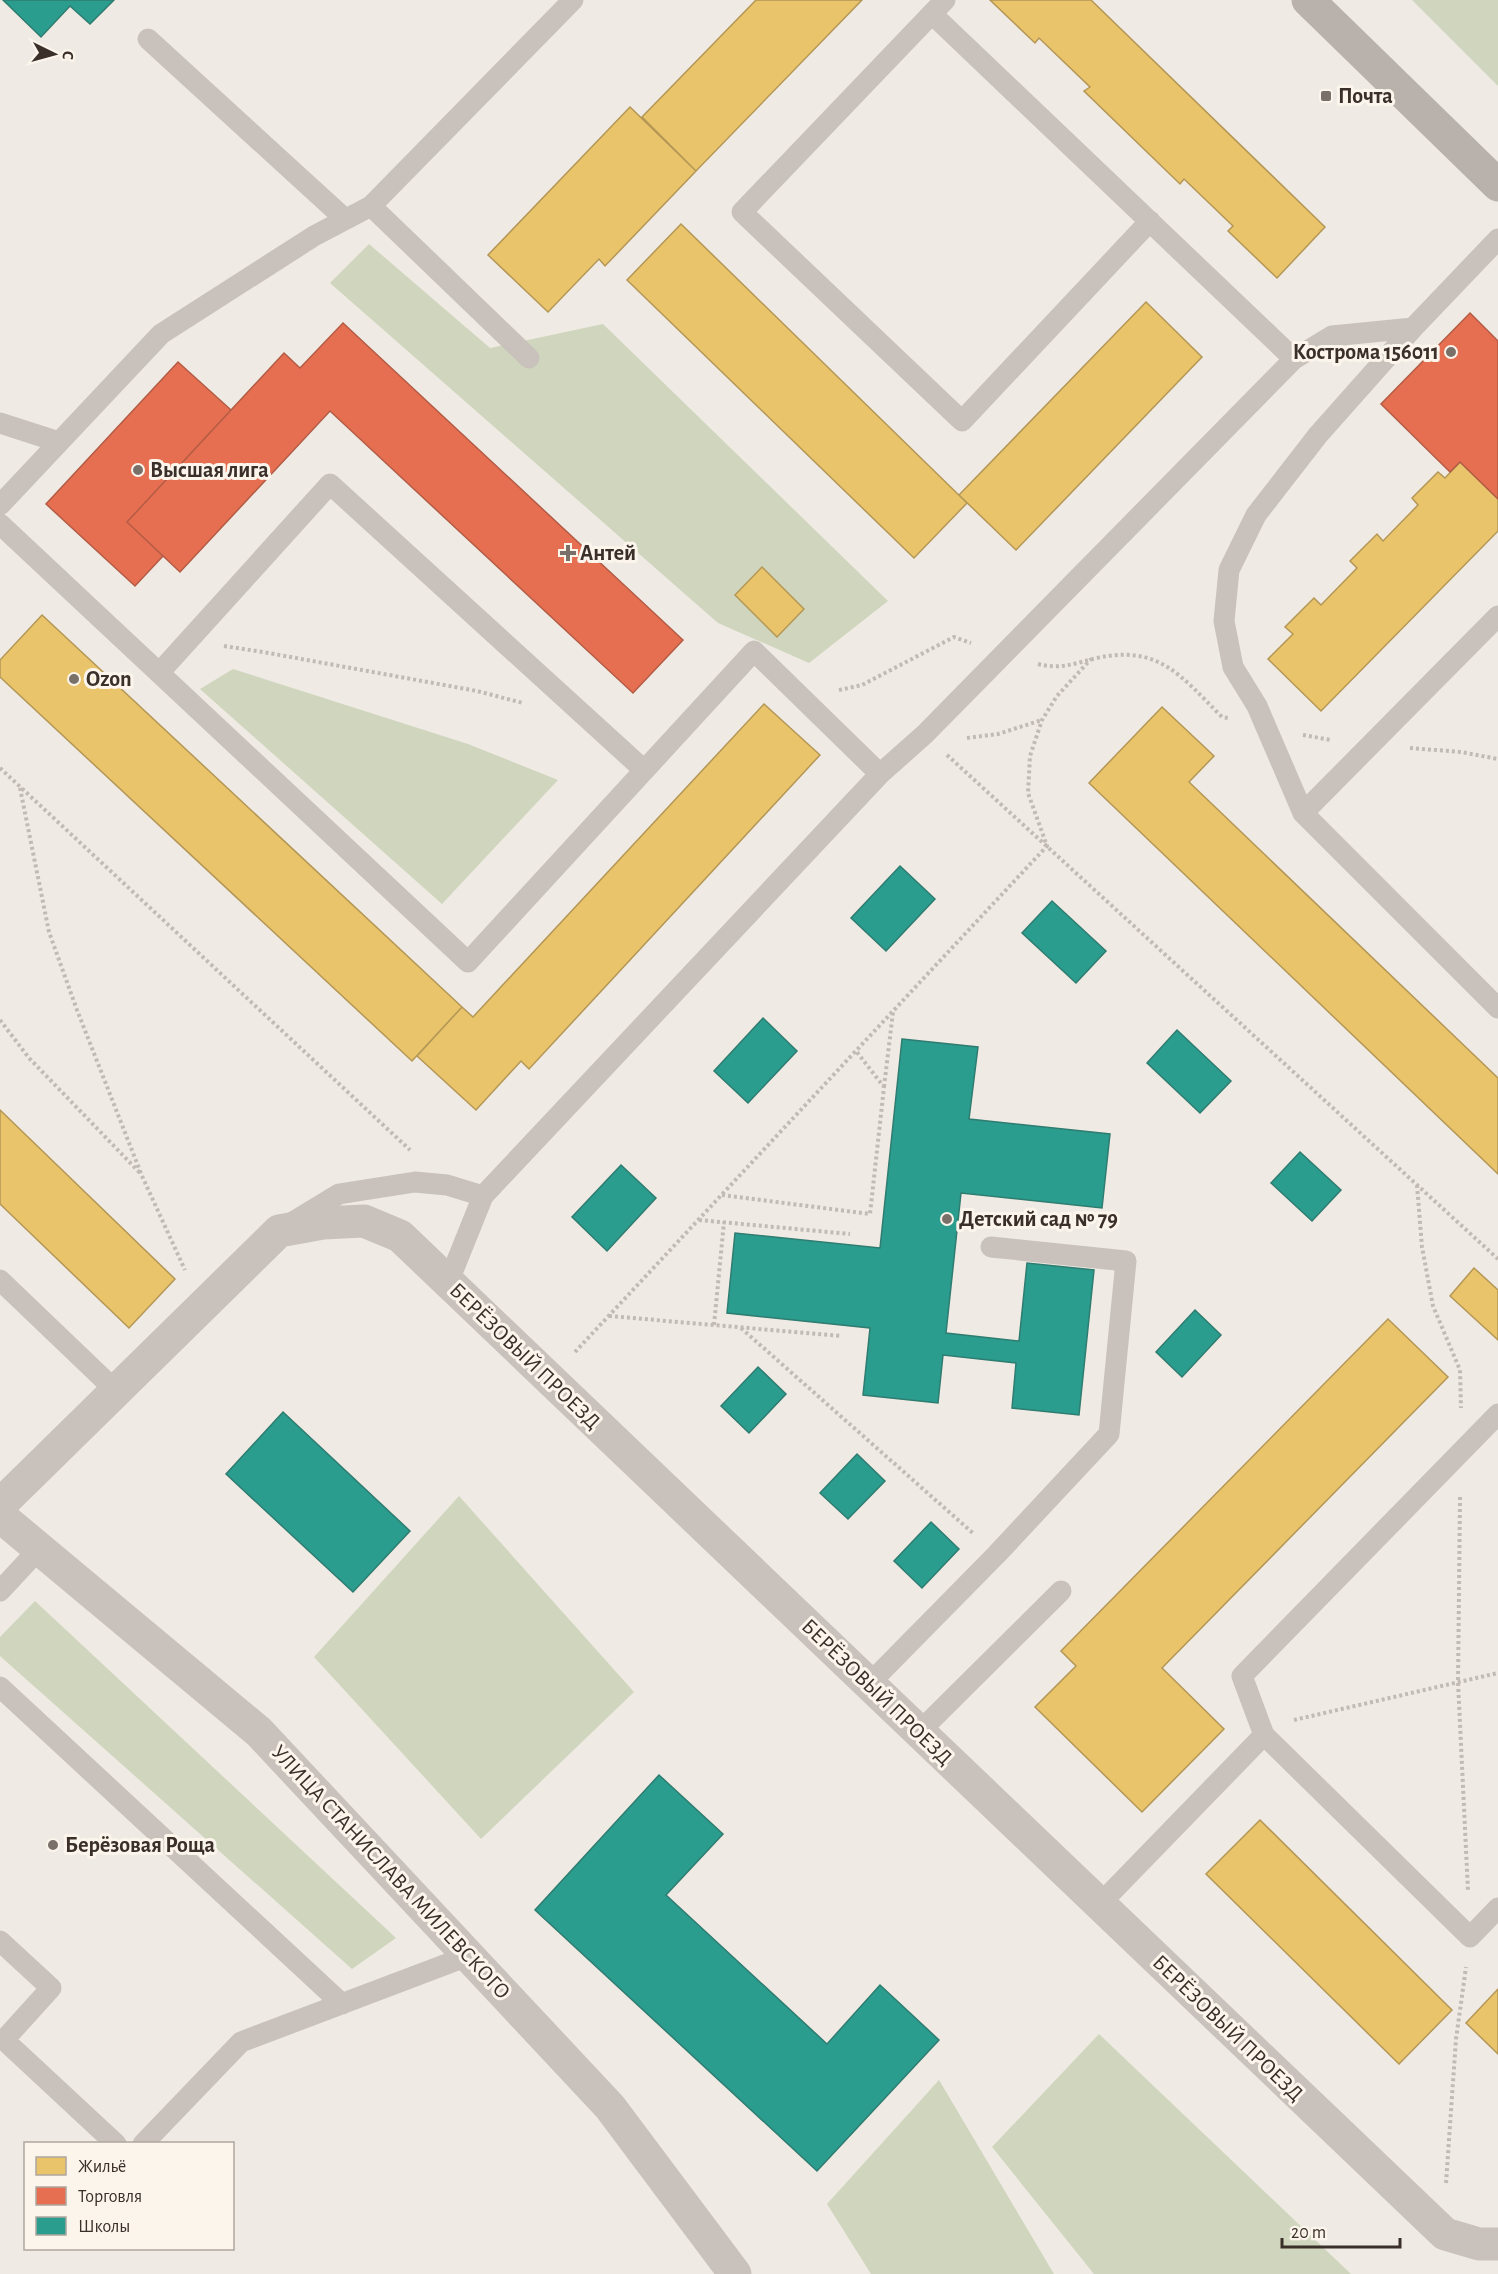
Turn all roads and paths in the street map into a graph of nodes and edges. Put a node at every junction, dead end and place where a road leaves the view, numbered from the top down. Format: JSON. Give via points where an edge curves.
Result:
{"nodes":[{"id":1,"x":573,"y":0,"type":"edge"},
{"id":2,"x":1308,"y":0,"type":"edge"},
{"id":3,"x":938,"y":7,"type":"edge"},
{"id":4,"x":148,"y":39,"type":"dead end"},
{"id":5,"x":1498,"y":185,"type":"edge"},
{"id":6,"x":371,"y":206,"type":"junction"},
{"id":7,"x":345,"y":219,"type":"junction"},
{"id":8,"x":1150,"y":221,"type":"junction"},
{"id":9,"x":1498,"y":239,"type":"edge"},
{"id":10,"x":1413,"y":328,"type":"junction"},
{"id":11,"x":529,"y":358,"type":"dead end"},
{"id":12,"x":1294,"y":359,"type":"junction"},
{"id":13,"x":0,"y":423,"type":"edge"},
{"id":14,"x":58,"y":442,"type":"junction"},
{"id":15,"x":0,"y":505,"type":"edge"},
{"id":16,"x":0,"y":524,"type":"edge"},
{"id":17,"x":1498,"y":616,"type":"edge"},
{"id":18,"x":187,"y":641,"type":"junction"},
{"id":19,"x":1003,"y":654,"type":"junction"},
{"id":20,"x":1091,"y":659,"type":"junction"},
{"id":21,"x":159,"y":673,"type":"junction"},
{"id":22,"x":802,"y":699,"type":"junction"},
{"id":23,"x":524,"y":704,"type":"dead end"},
{"id":24,"x":1042,"y":720,"type":"junction"},
{"id":25,"x":1265,"y":726,"type":"junction"},
{"id":26,"x":925,"y":734,"type":"junction"},
{"id":27,"x":1370,"y":746,"type":"junction"},
{"id":28,"x":1498,"y":759,"type":"edge"},
{"id":29,"x":0,"y":768,"type":"edge"},
{"id":30,"x":644,"y":770,"type":"junction"},
{"id":31,"x":880,"y":774,"type":"junction"},
{"id":32,"x":20,"y":787,"type":"junction"},
{"id":33,"x":1303,"y":813,"type":"junction"},
{"id":34,"x":1047,"y":846,"type":"junction"},
{"id":35,"x":1498,"y":1008,"type":"edge"},
{"id":36,"x":893,"y":1011,"type":"junction"},
{"id":37,"x":0,"y":1020,"type":"edge"},
{"id":38,"x":856,"y":1051,"type":"junction"},
{"id":39,"x":885,"y":1086,"type":"junction"},
{"id":40,"x":142,"y":1176,"type":"junction"},
{"id":41,"x":447,"y":1185,"type":"junction"},
{"id":42,"x":1417,"y":1185,"type":"junction"},
{"id":43,"x":722,"y":1194,"type":"junction"},
{"id":44,"x":483,"y":1196,"type":"junction"},
{"id":45,"x":698,"y":1220,"type":"junction"},
{"id":46,"x":724,"y":1222,"type":"junction"},
{"id":47,"x":279,"y":1231,"type":"junction"},
{"id":48,"x":850,"y":1234,"type":"dead end"},
{"id":49,"x":991,"y":1247,"type":"dead end"},
{"id":50,"x":1498,"y":1259,"type":"edge"},
{"id":51,"x":0,"y":1280,"type":"edge"},
{"id":52,"x":448,"y":1282,"type":"junction"},
{"id":53,"x":608,"y":1316,"type":"junction"},
{"id":54,"x":188,"y":1320,"type":"junction"},
{"id":55,"x":714,"y":1325,"type":"junction"},
{"id":56,"x":741,"y":1328,"type":"junction"},
{"id":57,"x":841,"y":1336,"type":"dead end"},
{"id":58,"x":574,"y":1352,"type":"dead end"},
{"id":59,"x":116,"y":1391,"type":"junction"},
{"id":60,"x":1498,"y":1414,"type":"edge"},
{"id":61,"x":1461,"y":1452,"type":"junction"},
{"id":62,"x":0,"y":1505,"type":"edge"},
{"id":63,"x":0,"y":1516,"type":"edge"},
{"id":64,"x":39,"y":1549,"type":"junction"},
{"id":65,"x":997,"y":1554,"type":"junction"},
{"id":66,"x":0,"y":1591,"type":"edge"},
{"id":67,"x":1061,"y":1591,"type":"dead end"},
{"id":68,"x":1498,"y":1673,"type":"edge"},
{"id":69,"x":1458,"y":1682,"type":"junction"},
{"id":70,"x":869,"y":1684,"type":"junction"},
{"id":71,"x":0,"y":1687,"type":"edge"},
{"id":72,"x":919,"y":1732,"type":"junction"},
{"id":73,"x":1264,"y":1735,"type":"junction"},
{"id":74,"x":1099,"y":1905,"type":"junction"},
{"id":75,"x":1498,"y":1908,"type":"edge"},
{"id":76,"x":1470,"y":1937,"type":"junction"},
{"id":77,"x":0,"y":1941,"type":"edge"},
{"id":78,"x":468,"y":1956,"type":"junction"},
{"id":79,"x":342,"y":2004,"type":"junction"},
{"id":80,"x":114,"y":2142,"type":"edge"},
{"id":81,"x":145,"y":2142,"type":"edge"},
{"id":82,"x":1444,"y":2234,"type":"junction"},
{"id":83,"x":1498,"y":2244,"type":"edge"},
{"id":84,"x":735,"y":2274,"type":"edge"}],
"edges":[{"from":1,"to":6,"type":"lane"},
{"from":2,"to":5,"type":"street"},
{"from":3,"to":8,"type":"lane"},
{"from":3,"to":8,"type":"lane","via":[[742,212],[962,421]]},
{"from":4,"to":7,"type":"lane"},
{"from":6,"to":7,"type":"lane"},
{"from":6,"to":11,"type":"lane"},
{"from":7,"to":14,"type":"lane","via":[[161,334]]},
{"from":8,"to":12,"type":"lane"},
{"from":9,"to":10,"type":"lane"},
{"from":10,"to":12,"type":"lane","via":[[1332,336]]},
{"from":10,"to":25,"type":"lane","via":[[1318,435],[1256,515],[1229,570],[1224,621],[1233,667]]},
{"from":12,"to":19,"type":"lane"},
{"from":13,"to":14,"type":"lane"},
{"from":14,"to":15,"type":"lane"},
{"from":16,"to":21,"type":"lane"},
{"from":17,"to":27,"type":"lane"},
{"from":18,"to":21,"type":"lane"},
{"from":18,"to":23,"type":"path","via":[[477,691]]},
{"from":18,"to":30,"type":"lane","via":[[330,484]]},
{"from":19,"to":20,"type":"path","via":[[1064,667]]},
{"from":19,"to":22,"type":"path","via":[[954,637],[862,685]]},
{"from":19,"to":26,"type":"lane"},
{"from":20,"to":24,"type":"path","via":[[1057,696]]},
{"from":20,"to":25,"type":"path","via":[[1118,653],[1144,656],[1168,666],[1222,717]]},
{"from":21,"to":30,"type":"lane","via":[[468,962]]},
{"from":22,"to":30,"type":"lane","via":[[754,651]]},
{"from":22,"to":31,"type":"lane"},
{"from":24,"to":26,"type":"path","via":[[998,734],[958,739]]},
{"from":24,"to":34,"type":"path","via":[[1030,756],[1028,793]]},
{"from":25,"to":27,"type":"path"},
{"from":25,"to":33,"type":"lane"},
{"from":26,"to":31,"type":"lane"},
{"from":26,"to":34,"type":"path"},
{"from":27,"to":28,"type":"path","via":[[1461,752]]},
{"from":27,"to":33,"type":"lane"},
{"from":29,"to":32,"type":"path"},
{"from":31,"to":44,"type":"lane"},
{"from":32,"to":40,"type":"path","via":[[49,932]]},
{"from":32,"to":41,"type":"path"},
{"from":33,"to":35,"type":"lane"},
{"from":34,"to":36,"type":"path"},
{"from":34,"to":42,"type":"path"},
{"from":36,"to":38,"type":"path"},
{"from":36,"to":39,"type":"path"},
{"from":37,"to":40,"type":"path","via":[[28,1058]]},
{"from":38,"to":39,"type":"path"},
{"from":38,"to":43,"type":"path"},
{"from":39,"to":43,"type":"path","via":[[870,1214]]},
{"from":40,"to":54,"type":"path","via":[[188,1278]]},
{"from":41,"to":44,"type":"lane"},
{"from":41,"to":47,"type":"lane","via":[[415,1182],[339,1194]]},
{"from":42,"to":50,"type":"path"},
{"from":42,"to":61,"type":"path","via":[[1422,1247],[1433,1306],[1460,1370]]},
{"from":43,"to":45,"type":"path"},
{"from":44,"to":52,"type":"lane"},
{"from":45,"to":46,"type":"path"},
{"from":45,"to":53,"type":"path"},
{"from":46,"to":48,"type":"path"},
{"from":46,"to":55,"type":"path"},
{"from":47,"to":52,"type":"street","name":"БЕРЁЗОВЫЙ ПРОЕЗД","via":[[364,1221],[400,1236]]},
{"from":47,"to":54,"type":"street"},
{"from":49,"to":65,"type":"lane","via":[[1126,1261],[1109,1434]]},
{"from":51,"to":59,"type":"lane"},
{"from":52,"to":70,"type":"street","name":"БЕРЁЗОВЫЙ ПРОЕЗД"},
{"from":53,"to":55,"type":"path"},
{"from":53,"to":58,"type":"path"},
{"from":54,"to":59,"type":"street"},
{"from":55,"to":56,"type":"path"},
{"from":56,"to":57,"type":"path"},
{"from":56,"to":65,"type":"path"},
{"from":59,"to":62,"type":"street"},
{"from":60,"to":61,"type":"lane"},
{"from":61,"to":69,"type":"path"},
{"from":61,"to":73,"type":"lane","via":[[1242,1677]]},
{"from":63,"to":64,"type":"street","name":"УЛИЦА СТАНИСЛАВА МИЛЕВСКОГО"},
{"from":64,"to":66,"type":"lane"},
{"from":64,"to":78,"type":"street","name":"УЛИЦА СТАНИСЛАВА МИЛЕВСКОГО","via":[[259,1732]]},
{"from":65,"to":70,"type":"lane"},
{"from":67,"to":72,"type":"lane"},
{"from":68,"to":69,"type":"path"},
{"from":69,"to":73,"type":"path","via":[[1294,1720]]},
{"from":69,"to":76,"type":"path"},
{"from":70,"to":72,"type":"street","name":"БЕРЁЗОВЫЙ ПРОЕЗД"},
{"from":71,"to":79,"type":"lane"},
{"from":72,"to":74,"type":"street","name":"БЕРЁЗОВЫЙ ПРОЕЗД"},
{"from":73,"to":74,"type":"lane"},
{"from":73,"to":76,"type":"lane"},
{"from":74,"to":82,"type":"street","name":"БЕРЁЗОВЫЙ ПРОЕЗД"},
{"from":75,"to":76,"type":"lane"},
{"from":76,"to":82,"type":"path","via":[[1456,2039]]},
{"from":77,"to":80,"type":"lane","via":[[51,1989],[4,2040]]},
{"from":78,"to":79,"type":"lane"},
{"from":78,"to":84,"type":"street","name":"УЛИЦА СТАНИСЛАВА МИЛЕВСКОГО","via":[[610,2107]]},
{"from":79,"to":81,"type":"lane","via":[[241,2042]]},
{"from":82,"to":83,"type":"street","via":[[1479,2244]]}]}
